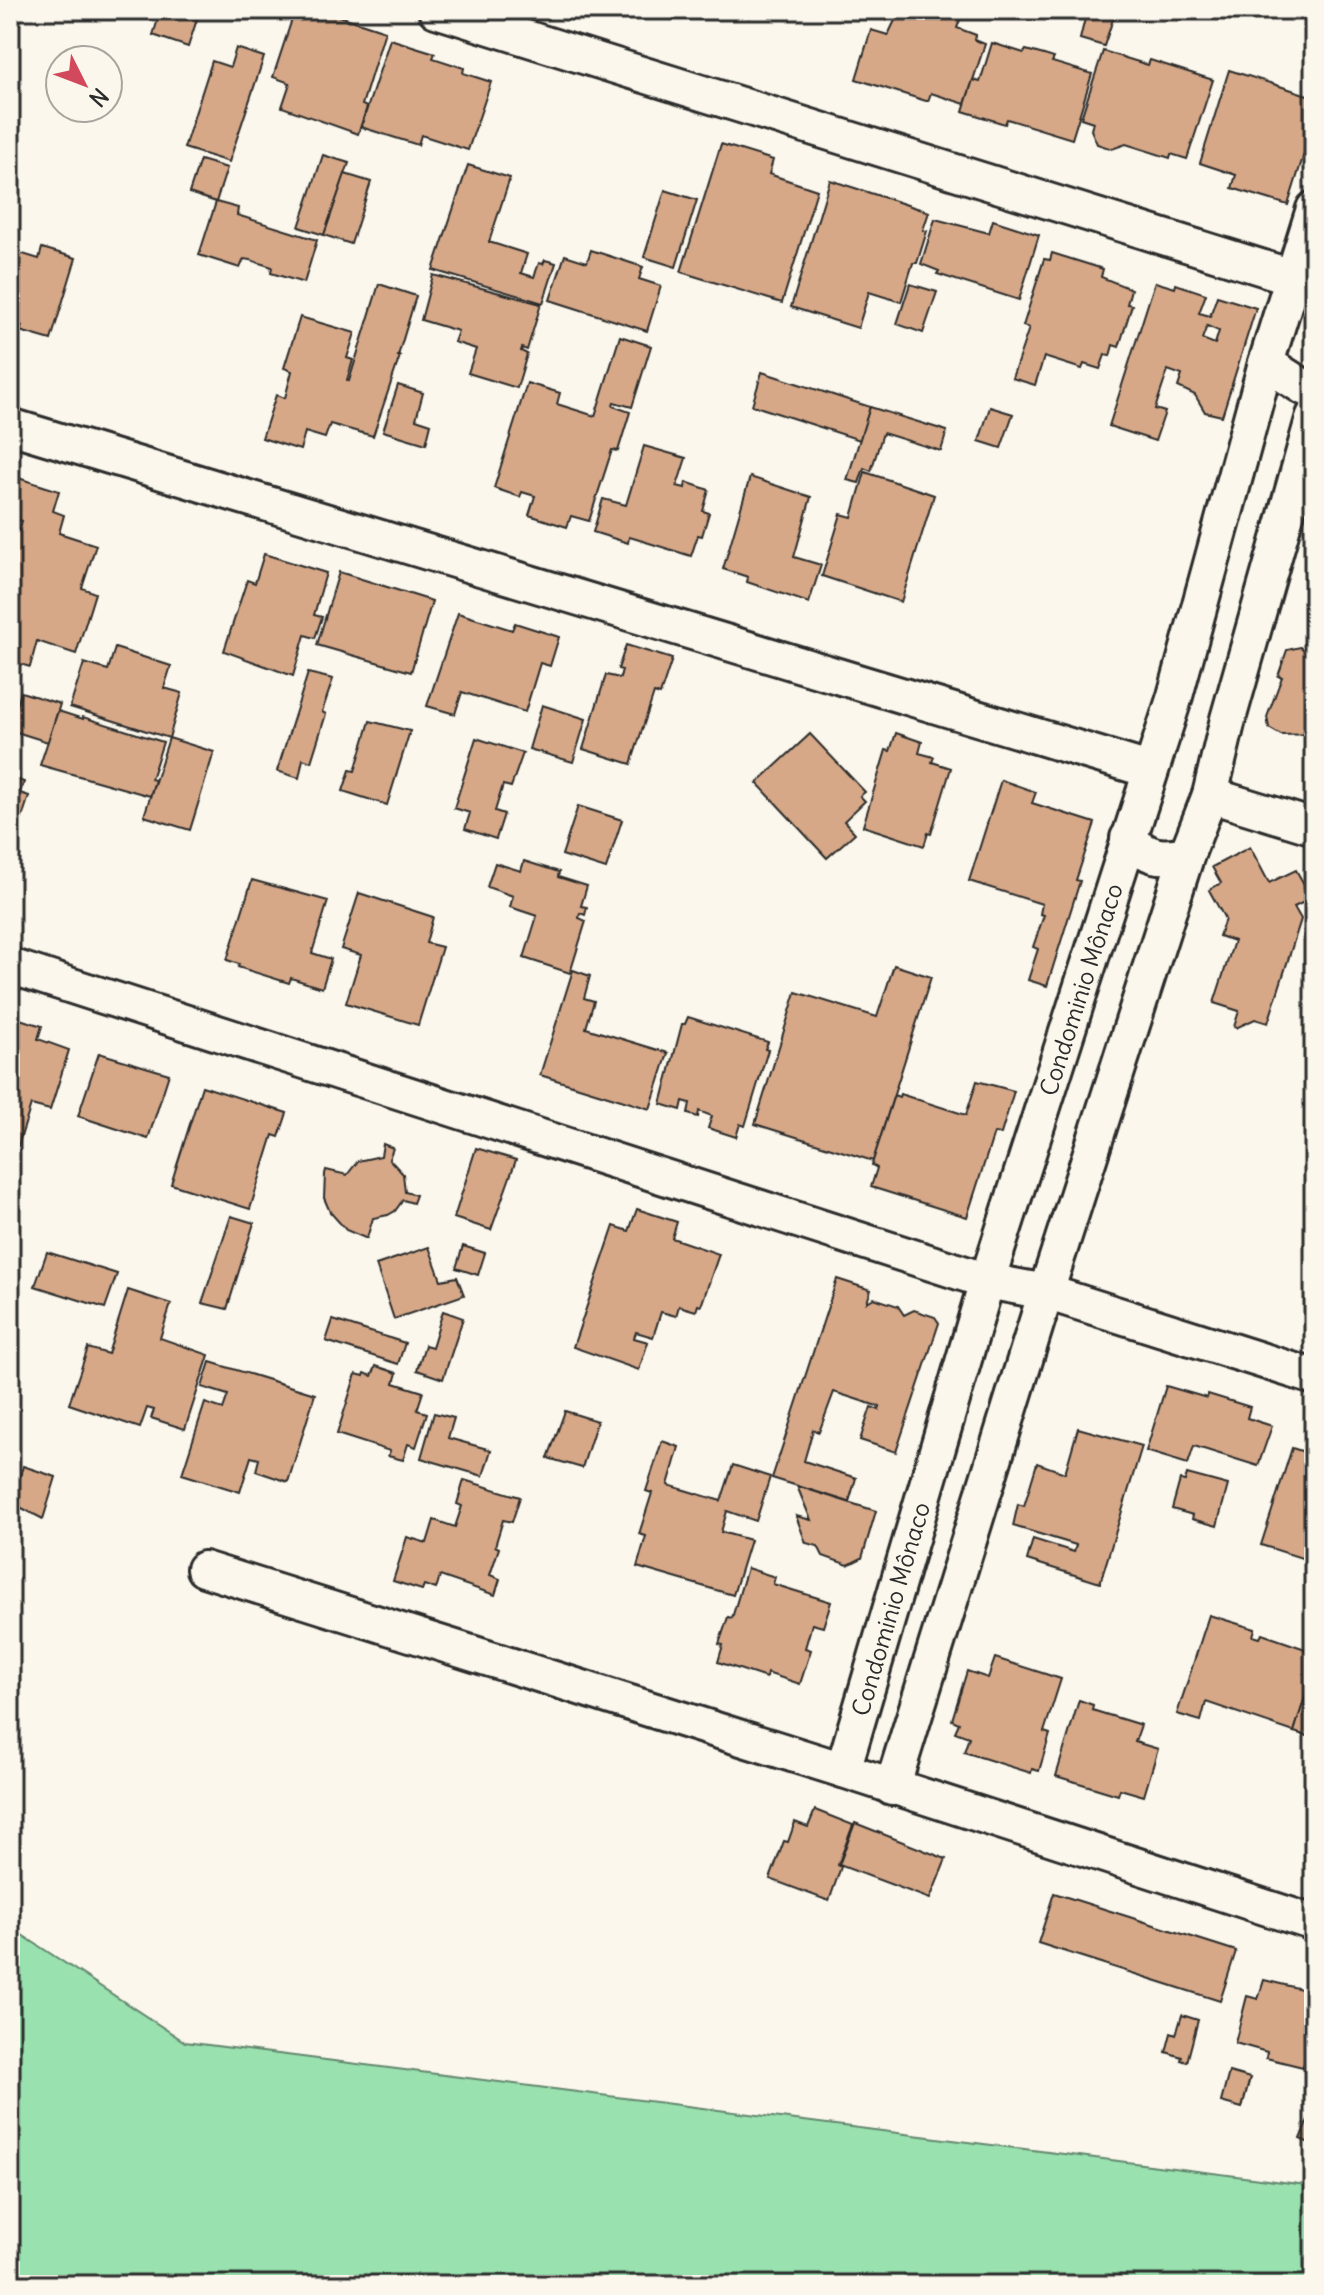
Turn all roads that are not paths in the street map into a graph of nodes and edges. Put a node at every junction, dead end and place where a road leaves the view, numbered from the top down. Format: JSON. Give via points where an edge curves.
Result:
{"nodes":[{"id":1,"x":436,"y":10,"type":"edge"},
{"id":2,"x":1314,"y":209,"type":"edge"},
{"id":3,"x":1292,"y":277,"type":"junction"},
{"id":4,"x":1266,"y":363,"type":"junction"},
{"id":5,"x":1314,"y":388,"type":"edge"},
{"id":6,"x":1314,"y":416,"type":"edge"},
{"id":7,"x":10,"y":426,"type":"edge"},
{"id":8,"x":1175,"y":696,"type":"junction"},
{"id":9,"x":1228,"y":719,"type":"junction"},
{"id":10,"x":1149,"y":770,"type":"junction"},
{"id":11,"x":1210,"y":795,"type":"junction"},
{"id":12,"x":1314,"y":827,"type":"edge"},
{"id":13,"x":1128,"y":838,"type":"junction"},
{"id":14,"x":1187,"y":854,"type":"junction"},
{"id":15,"x":10,"y":966,"type":"edge"},
{"id":16,"x":987,"y":1281,"type":"junction"},
{"id":17,"x":1046,"y":1292,"type":"junction"},
{"id":18,"x":1314,"y":1377,"type":"edge"},
{"id":19,"x":204,"y":1569,"type":"dead end"},
{"id":20,"x":843,"y":1770,"type":"junction"},
{"id":21,"x":892,"y":1788,"type":"junction"},
{"id":22,"x":1314,"y":1923,"type":"edge"}],
"edges":[{"from":1,"to":3,"type":"street"},
{"from":2,"to":3,"type":"street","name":"Condominio Mônaco"},
{"from":3,"to":4,"type":"street","name":"Condominio Mônaco"},
{"from":4,"to":5,"type":"street","via":[[1305,388]]},
{"from":4,"to":8,"type":"street","name":"Condominio Mônaco"},
{"from":6,"to":9,"type":"street"},
{"from":7,"to":10,"type":"street"},
{"from":8,"to":9,"type":"street","via":[[1194,695]]},
{"from":8,"to":10,"type":"street","name":"Condominio Mônaco"},
{"from":9,"to":11,"type":"street"},
{"from":10,"to":13,"type":"street","name":"Condominio Mônaco"},
{"from":11,"to":12,"type":"street"},
{"from":11,"to":14,"type":"street"},
{"from":13,"to":14,"type":"street","via":[[1163,859]]},
{"from":13,"to":16,"type":"street","name":"Condominio Mônaco"},
{"from":14,"to":17,"type":"street"},
{"from":15,"to":16,"type":"street"},
{"from":16,"to":17,"type":"street"},
{"from":16,"to":20,"type":"street","name":"Condominio Mônaco"},
{"from":17,"to":18,"type":"street"},
{"from":17,"to":21,"type":"street"},
{"from":19,"to":20,"type":"street"},
{"from":20,"to":21,"type":"street"},
{"from":21,"to":22,"type":"street"}]}
